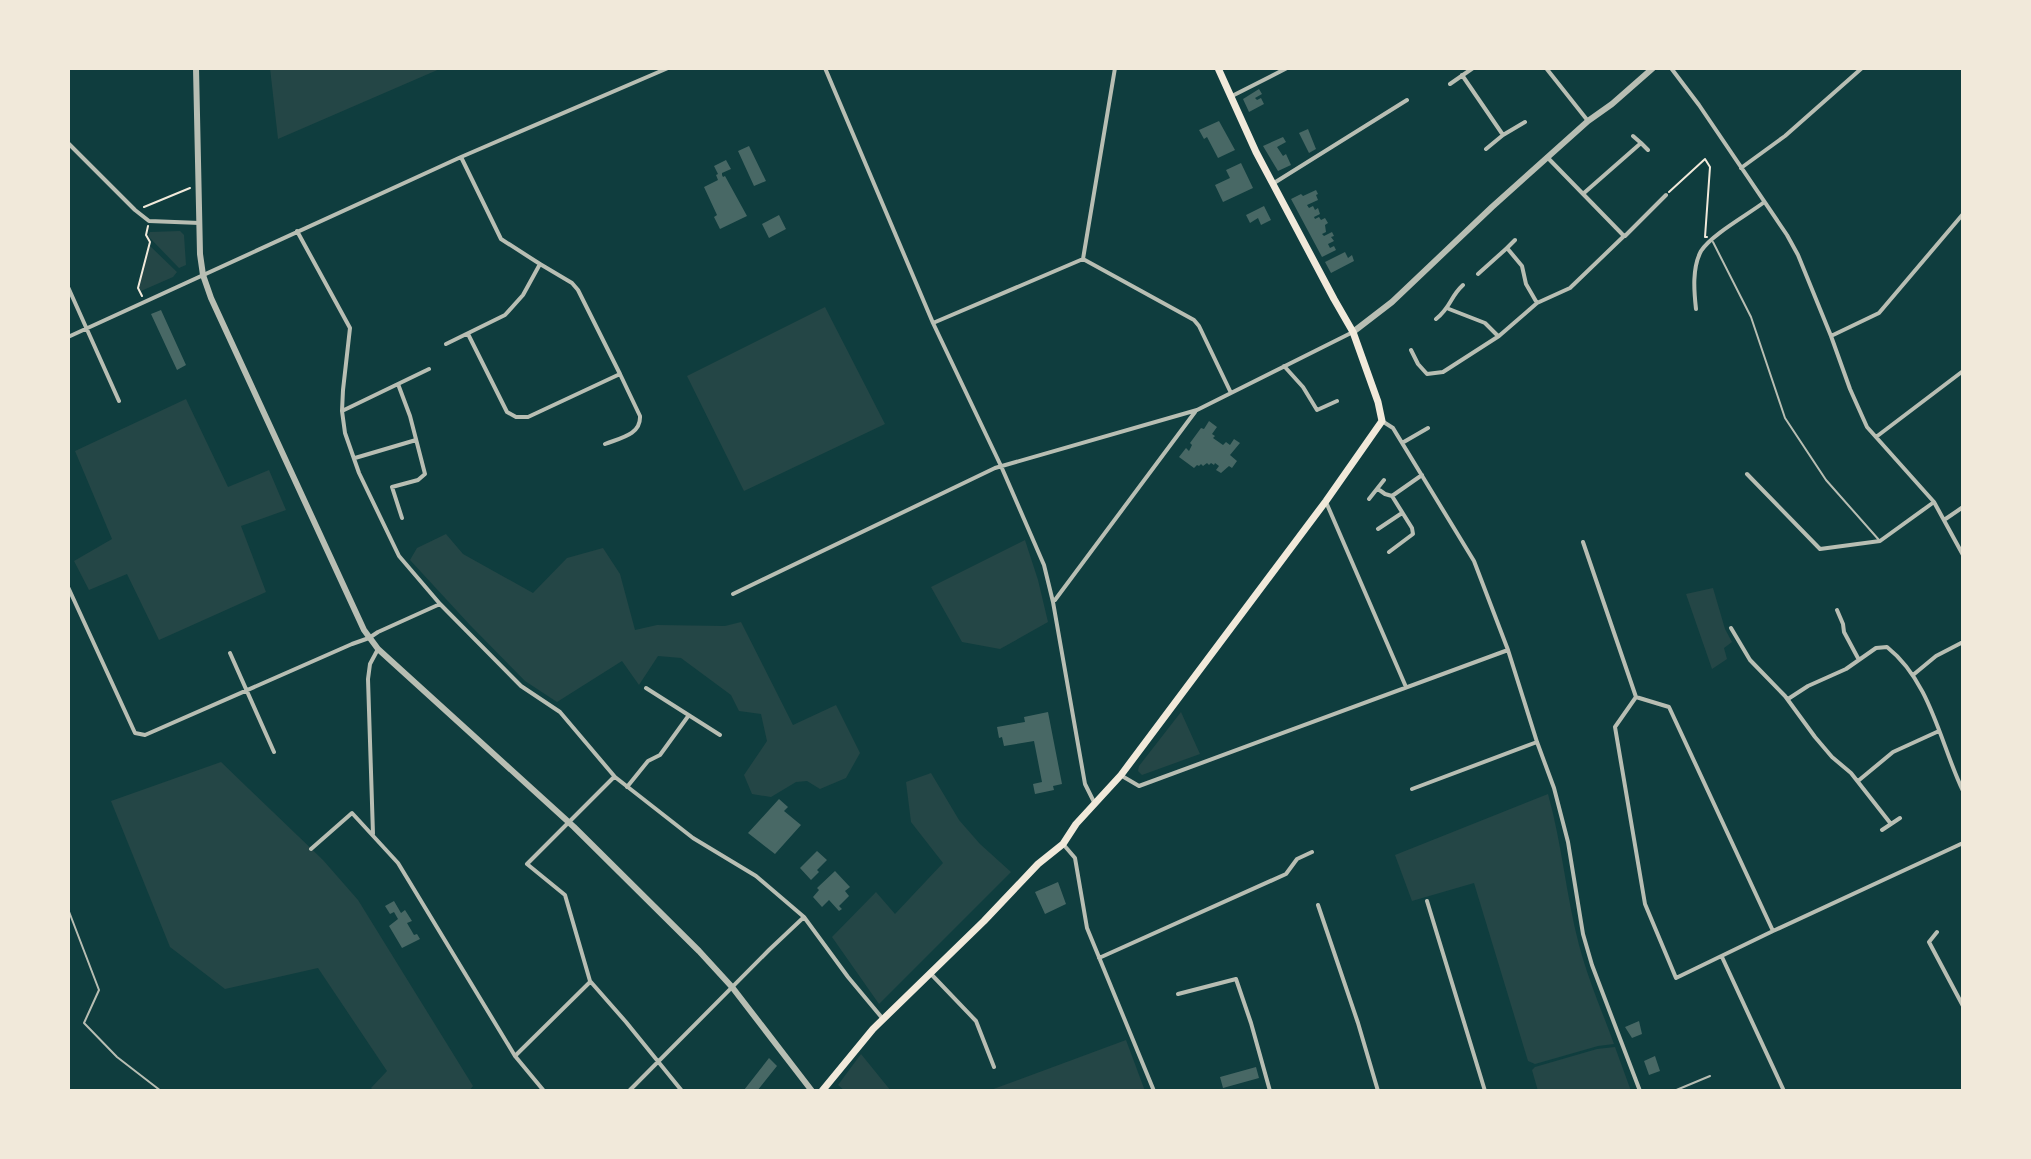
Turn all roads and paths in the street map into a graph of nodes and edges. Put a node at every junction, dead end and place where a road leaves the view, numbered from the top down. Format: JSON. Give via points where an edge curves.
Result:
{"nodes":[{"id":1,"x":196,"y":68,"type":"edge"},
{"id":2,"x":668,"y":68,"type":"edge"},
{"id":3,"x":825,"y":68,"type":"edge"},
{"id":4,"x":1115,"y":68,"type":"edge"},
{"id":5,"x":1218,"y":68,"type":"edge"},
{"id":6,"x":1287,"y":68,"type":"edge"},
{"id":7,"x":1473,"y":68,"type":"edge"},
{"id":8,"x":1546,"y":68,"type":"edge"},
{"id":9,"x":1653,"y":68,"type":"edge"},
{"id":10,"x":1671,"y":68,"type":"edge"},
{"id":11,"x":1862,"y":68,"type":"edge"},
{"id":12,"x":1462,"y":75,"type":"junction"},
{"id":13,"x":1450,"y":84,"type":"dead end"},
{"id":14,"x":1230,"y":97,"type":"junction"},
{"id":15,"x":1407,"y":100,"type":"dead end"},
{"id":16,"x":1588,"y":121,"type":"junction"},
{"id":17,"x":1525,"y":122,"type":"dead end"},
{"id":18,"x":1503,"y":135,"type":"junction"},
{"id":19,"x":1633,"y":136,"type":"dead end"},
{"id":20,"x":68,"y":143,"type":"edge"},
{"id":21,"x":1641,"y":143,"type":"junction"},
{"id":22,"x":1486,"y":149,"type":"dead end"},
{"id":23,"x":1648,"y":150,"type":"dead end"},
{"id":24,"x":461,"y":157,"type":"junction"},
{"id":25,"x":1547,"y":157,"type":"junction"},
{"id":26,"x":1741,"y":168,"type":"junction"},
{"id":27,"x":1272,"y":184,"type":"junction"},
{"id":28,"x":199,"y":185,"type":"junction"},
{"id":29,"x":1584,"y":193,"type":"junction"},
{"id":30,"x":1666,"y":195,"type":"joint"},
{"id":31,"x":1764,"y":203,"type":"junction"},
{"id":32,"x":135,"y":210,"type":"junction"},
{"id":33,"x":1963,"y":214,"type":"edge"},
{"id":34,"x":149,"y":221,"type":"junction"},
{"id":35,"x":200,"y":223,"type":"junction"},
{"id":36,"x":297,"y":231,"type":"junction"},
{"id":37,"x":1624,"y":236,"type":"junction"},
{"id":38,"x":1515,"y":240,"type":"dead end"},
{"id":39,"x":1711,"y":240,"type":"junction"},
{"id":40,"x":1507,"y":248,"type":"junction"},
{"id":41,"x":1083,"y":259,"type":"junction"},
{"id":42,"x":540,"y":264,"type":"junction"},
{"id":43,"x":1478,"y":274,"type":"dead end"},
{"id":44,"x":203,"y":275,"type":"junction"},
{"id":45,"x":1463,"y":285,"type":"dead end"},
{"id":46,"x":68,"y":287,"type":"edge"},
{"id":47,"x":144,"y":301,"type":"junction"},
{"id":48,"x":1537,"y":303,"type":"junction"},
{"id":49,"x":1449,"y":309,"type":"junction"},
{"id":50,"x":1696,"y":309,"type":"dead end"},
{"id":51,"x":1436,"y":319,"type":"dead end"},
{"id":52,"x":933,"y":323,"type":"junction"},
{"id":53,"x":86,"y":328,"type":"junction"},
{"id":54,"x":1353,"y":332,"type":"junction"},
{"id":55,"x":468,"y":334,"type":"junction"},
{"id":56,"x":1499,"y":336,"type":"junction"},
{"id":57,"x":1831,"y":336,"type":"junction"},
{"id":58,"x":68,"y":337,"type":"edge"},
{"id":59,"x":446,"y":344,"type":"dead end"},
{"id":60,"x":1411,"y":350,"type":"dead end"},
{"id":61,"x":1284,"y":366,"type":"junction"},
{"id":62,"x":429,"y":369,"type":"dead end"},
{"id":63,"x":1963,"y":371,"type":"edge"},
{"id":64,"x":620,"y":374,"type":"junction"},
{"id":65,"x":398,"y":384,"type":"junction"},
{"id":66,"x":1231,"y":393,"type":"junction"},
{"id":67,"x":119,"y":401,"type":"dead end"},
{"id":68,"x":1337,"y":401,"type":"dead end"},
{"id":69,"x":1197,"y":410,"type":"junction"},
{"id":70,"x":342,"y":411,"type":"junction"},
{"id":71,"x":1382,"y":421,"type":"junction"},
{"id":72,"x":1428,"y":428,"type":"dead end"},
{"id":73,"x":1876,"y":437,"type":"junction"},
{"id":74,"x":416,"y":440,"type":"junction"},
{"id":75,"x":1402,"y":443,"type":"junction"},
{"id":76,"x":605,"y":444,"type":"dead end"},
{"id":77,"x":355,"y":458,"type":"junction"},
{"id":78,"x":1001,"y":466,"type":"junction"},
{"id":79,"x":1747,"y":474,"type":"dead end"},
{"id":80,"x":1422,"y":475,"type":"junction"},
{"id":81,"x":1384,"y":480,"type":"dead end"},
{"id":82,"x":1378,"y":489,"type":"junction"},
{"id":83,"x":1392,"y":496,"type":"junction"},
{"id":84,"x":1369,"y":499,"type":"dead end"},
{"id":85,"x":1326,"y":501,"type":"junction"},
{"id":86,"x":1934,"y":502,"type":"junction"},
{"id":87,"x":1963,"y":507,"type":"edge"},
{"id":88,"x":1402,"y":513,"type":"junction"},
{"id":89,"x":402,"y":518,"type":"dead end"},
{"id":90,"x":1944,"y":520,"type":"junction"},
{"id":91,"x":1378,"y":529,"type":"dead end"},
{"id":92,"x":1880,"y":541,"type":"junction"},
{"id":93,"x":1583,"y":542,"type":"dead end"},
{"id":94,"x":1389,"y":552,"type":"dead end"},
{"id":95,"x":1963,"y":555,"type":"edge"},
{"id":96,"x":68,"y":587,"type":"edge"},
{"id":97,"x":733,"y":594,"type":"dead end"},
{"id":98,"x":1053,"y":602,"type":"junction"},
{"id":99,"x":440,"y":604,"type":"junction"},
{"id":100,"x":1837,"y":610,"type":"dead end"},
{"id":101,"x":1731,"y":628,"type":"dead end"},
{"id":102,"x":369,"y":638,"type":"junction"},
{"id":103,"x":1963,"y":642,"type":"edge"},
{"id":104,"x":378,"y":649,"type":"junction"},
{"id":105,"x":1508,"y":650,"type":"junction"},
{"id":106,"x":230,"y":653,"type":"dead end"},
{"id":107,"x":1859,"y":660,"type":"junction"},
{"id":108,"x":1913,"y":675,"type":"junction"},
{"id":109,"x":1406,"y":687,"type":"junction"},
{"id":110,"x":646,"y":688,"type":"dead end"},
{"id":111,"x":246,"y":690,"type":"junction"},
{"id":112,"x":1636,"y":697,"type":"junction"},
{"id":113,"x":1788,"y":699,"type":"junction"},
{"id":114,"x":689,"y":715,"type":"junction"},
{"id":115,"x":1939,"y":731,"type":"junction"},
{"id":116,"x":720,"y":735,"type":"dead end"},
{"id":117,"x":1537,"y":742,"type":"junction"},
{"id":118,"x":274,"y":752,"type":"dead end"},
{"id":119,"x":1963,"y":769,"type":"edge"},
{"id":120,"x":1954,"y":773,"type":"junction"},
{"id":121,"x":1121,"y":775,"type":"junction"},
{"id":122,"x":615,"y":777,"type":"junction"},
{"id":123,"x":1858,"y":781,"type":"junction"},
{"id":124,"x":627,"y":787,"type":"junction"},
{"id":125,"x":1412,"y":789,"type":"dead end"},
{"id":126,"x":1963,"y":791,"type":"edge"},
{"id":127,"x":1095,"y":804,"type":"junction"},
{"id":128,"x":1900,"y":818,"type":"dead end"},
{"id":129,"x":567,"y":823,"type":"junction"},
{"id":130,"x":1891,"y":824,"type":"junction"},
{"id":131,"x":1882,"y":830,"type":"dead end"},
{"id":132,"x":373,"y":836,"type":"junction"},
{"id":133,"x":1963,"y":843,"type":"edge"},
{"id":134,"x":1063,"y":844,"type":"junction"},
{"id":135,"x":311,"y":849,"type":"dead end"},
{"id":136,"x":1312,"y":852,"type":"dead end"},
{"id":137,"x":1427,"y":901,"type":"dead end"},
{"id":138,"x":1318,"y":905,"type":"dead end"},
{"id":139,"x":68,"y":909,"type":"edge"},
{"id":140,"x":804,"y":917,"type":"junction"},
{"id":141,"x":1773,"y":931,"type":"junction"},
{"id":142,"x":1937,"y":932,"type":"dead end"},
{"id":143,"x":1722,"y":957,"type":"junction"},
{"id":144,"x":1099,"y":958,"type":"junction"},
{"id":145,"x":931,"y":974,"type":"junction"},
{"id":146,"x":590,"y":981,"type":"junction"},
{"id":147,"x":732,"y":987,"type":"junction"},
{"id":148,"x":1178,"y":994,"type":"dead end"},
{"id":149,"x":1963,"y":1006,"type":"edge"},
{"id":150,"x":883,"y":1019,"type":"junction"},
{"id":151,"x":515,"y":1056,"type":"junction"},
{"id":152,"x":659,"y":1062,"type":"junction"},
{"id":153,"x":994,"y":1067,"type":"dead end"},
{"id":154,"x":1710,"y":1076,"type":"dead end"},
{"id":155,"x":161,"y":1091,"type":"edge"},
{"id":156,"x":544,"y":1091,"type":"edge"},
{"id":157,"x":629,"y":1091,"type":"edge"},
{"id":158,"x":682,"y":1091,"type":"edge"},
{"id":159,"x":812,"y":1091,"type":"edge"},
{"id":160,"x":822,"y":1091,"type":"edge"},
{"id":161,"x":1154,"y":1091,"type":"edge"},
{"id":162,"x":1270,"y":1091,"type":"edge"},
{"id":163,"x":1378,"y":1091,"type":"edge"},
{"id":164,"x":1485,"y":1091,"type":"edge"},
{"id":165,"x":1640,"y":1091,"type":"edge"},
{"id":166,"x":1674,"y":1091,"type":"edge"},
{"id":167,"x":1784,"y":1091,"type":"edge"}],
"edges":[{"from":1,"to":28,"type":"street"},
{"from":2,"to":24,"type":"street"},
{"from":3,"to":52,"type":"street"},
{"from":4,"to":41,"type":"street"},
{"from":5,"to":14,"type":"main road"},
{"from":6,"to":14,"type":"street"},
{"from":7,"to":12,"type":"street"},
{"from":8,"to":16,"type":"street"},
{"from":9,"to":16,"type":"street"},
{"from":10,"to":26,"type":"street"},
{"from":11,"to":26,"type":"street"},
{"from":12,"to":13,"type":"street"},
{"from":12,"to":18,"type":"street"},
{"from":14,"to":27,"type":"main road"},
{"from":15,"to":27,"type":"street"},
{"from":16,"to":25,"type":"street"},
{"from":17,"to":18,"type":"street"},
{"from":18,"to":22,"type":"street"},
{"from":19,"to":21,"type":"street"},
{"from":20,"to":32,"type":"street"},
{"from":21,"to":23,"type":"street"},
{"from":21,"to":29,"type":"street"},
{"from":24,"to":36,"type":"street"},
{"from":24,"to":42,"type":"street","via":[[501,239]]},
{"from":25,"to":29,"type":"street"},
{"from":25,"to":54,"type":"street"},
{"from":26,"to":31,"type":"street"},
{"from":27,"to":54,"type":"main road"},
{"from":28,"to":32,"type":"path"},
{"from":28,"to":35,"type":"street"},
{"from":29,"to":37,"type":"street"},
{"from":30,"to":37,"type":"street"},
{"from":30,"to":39,"type":"path","via":[[1705,159],[1710,167],[1705,237]]},
{"from":31,"to":39,"type":"street"},
{"from":31,"to":57,"type":"street","via":[[1798,255]]},
{"from":32,"to":34,"type":"street"},
{"from":33,"to":57,"type":"street","via":[[1879,313]]},
{"from":34,"to":35,"type":"street"},
{"from":34,"to":47,"type":"path","via":[[150,242],[138,288]]},
{"from":35,"to":44,"type":"street"},
{"from":36,"to":44,"type":"street"},
{"from":36,"to":70,"type":"street","via":[[350,328]]},
{"from":37,"to":48,"type":"street","via":[[1570,288]]},
{"from":38,"to":40,"type":"street"},
{"from":39,"to":50,"type":"street","via":[[1696,264]]},
{"from":39,"to":92,"type":"lane","via":[[1751,317],[1785,418],[1826,480]]},
{"from":40,"to":43,"type":"street"},
{"from":40,"to":48,"type":"street","via":[[1522,266]]},
{"from":41,"to":52,"type":"street"},
{"from":41,"to":66,"type":"street","via":[[1194,320]]},
{"from":42,"to":55,"type":"street","via":[[505,315]]},
{"from":42,"to":64,"type":"street","via":[[578,290]]},
{"from":44,"to":47,"type":"street"},
{"from":44,"to":102,"type":"street"},
{"from":45,"to":49,"type":"street","via":[[1453,294]]},
{"from":46,"to":53,"type":"street"},
{"from":47,"to":53,"type":"street"},
{"from":48,"to":56,"type":"street"},
{"from":49,"to":51,"type":"street"},
{"from":49,"to":56,"type":"street","via":[[1485,323]]},
{"from":52,"to":78,"type":"street"},
{"from":53,"to":58,"type":"street"},
{"from":53,"to":67,"type":"street"},
{"from":54,"to":61,"type":"street"},
{"from":54,"to":71,"type":"main road"},
{"from":55,"to":59,"type":"street"},
{"from":55,"to":64,"type":"street","via":[[507,412],[516,417],[528,417]]},
{"from":56,"to":60,"type":"street","via":[[1434,375],[1427,374]]},
{"from":57,"to":73,"type":"street","via":[[1850,389]]},
{"from":61,"to":66,"type":"street"},
{"from":61,"to":68,"type":"street","via":[[1317,410]]},
{"from":62,"to":65,"type":"street"},
{"from":63,"to":73,"type":"street"},
{"from":64,"to":76,"type":"street","via":[[640,427]]},
{"from":65,"to":70,"type":"street"},
{"from":65,"to":74,"type":"street"},
{"from":66,"to":69,"type":"street"},
{"from":69,"to":78,"type":"street"},
{"from":69,"to":98,"type":"street"},
{"from":70,"to":77,"type":"street"},
{"from":71,"to":75,"type":"street"},
{"from":71,"to":85,"type":"main road"},
{"from":72,"to":75,"type":"street"},
{"from":73,"to":86,"type":"street"},
{"from":74,"to":77,"type":"street"},
{"from":74,"to":89,"type":"street","via":[[425,474],[392,487]]},
{"from":75,"to":80,"type":"street"},
{"from":77,"to":99,"type":"street","via":[[399,556]]},
{"from":78,"to":97,"type":"street"},
{"from":78,"to":98,"type":"street","via":[[1044,565]]},
{"from":79,"to":92,"type":"street","via":[[1820,549]]},
{"from":80,"to":83,"type":"street"},
{"from":80,"to":105,"type":"street","via":[[1474,561]]},
{"from":81,"to":82,"type":"street"},
{"from":82,"to":83,"type":"street"},
{"from":82,"to":84,"type":"street"},
{"from":83,"to":88,"type":"street"},
{"from":85,"to":109,"type":"street"},
{"from":85,"to":121,"type":"main road"},
{"from":86,"to":90,"type":"street"},
{"from":86,"to":92,"type":"street"},
{"from":87,"to":90,"type":"street"},
{"from":88,"to":91,"type":"street"},
{"from":88,"to":94,"type":"street","via":[[1413,534]]},
{"from":90,"to":95,"type":"street"},
{"from":93,"to":112,"type":"street"},
{"from":96,"to":111,"type":"street","via":[[135,733],[145,735]]},
{"from":98,"to":127,"type":"street","via":[[1085,784]]},
{"from":99,"to":102,"type":"street"},
{"from":99,"to":122,"type":"street","via":[[521,686],[560,712]]},
{"from":100,"to":107,"type":"street"},
{"from":101,"to":113,"type":"street","via":[[1750,660]]},
{"from":102,"to":104,"type":"street"},
{"from":102,"to":111,"type":"street"},
{"from":103,"to":108,"type":"street"},
{"from":104,"to":129,"type":"street"},
{"from":104,"to":132,"type":"street","via":[[368,679]]},
{"from":105,"to":109,"type":"street"},
{"from":105,"to":117,"type":"street"},
{"from":106,"to":111,"type":"street"},
{"from":107,"to":108,"type":"street","via":[[1887,647]]},
{"from":107,"to":113,"type":"street"},
{"from":108,"to":115,"type":"street"},
{"from":109,"to":121,"type":"street","via":[[1139,786]]},
{"from":110,"to":114,"type":"street"},
{"from":111,"to":118,"type":"street"},
{"from":112,"to":141,"type":"street","via":[[1669,707]]},
{"from":112,"to":143,"type":"street","via":[[1615,727],[1645,904],[1676,978]]},
{"from":113,"to":123,"type":"street","via":[[1832,757]]},
{"from":114,"to":116,"type":"street"},
{"from":114,"to":124,"type":"street","via":[[660,755],[648,761]]},
{"from":115,"to":120,"type":"street"},
{"from":115,"to":123,"type":"street","via":[[1893,752]]},
{"from":117,"to":125,"type":"street"},
{"from":117,"to":165,"type":"street","via":[[1568,842],[1583,934]]},
{"from":119,"to":120,"type":"street"},
{"from":120,"to":126,"type":"street"},
{"from":121,"to":127,"type":"main road"},
{"from":122,"to":124,"type":"street"},
{"from":122,"to":129,"type":"street"},
{"from":123,"to":130,"type":"street"},
{"from":124,"to":140,"type":"street","via":[[693,838],[756,876]]},
{"from":127,"to":134,"type":"main road"},
{"from":128,"to":130,"type":"street"},
{"from":129,"to":146,"type":"street","via":[[527,864],[565,895]]},
{"from":129,"to":147,"type":"street"},
{"from":130,"to":131,"type":"street"},
{"from":132,"to":135,"type":"street","via":[[352,813]]},
{"from":132,"to":151,"type":"street","via":[[398,863]]},
{"from":133,"to":141,"type":"street"},
{"from":134,"to":144,"type":"street","via":[[1075,858],[1087,928]]},
{"from":134,"to":145,"type":"main road"},
{"from":136,"to":144,"type":"street","via":[[1297,859],[1286,874]]},
{"from":137,"to":164,"type":"street"},
{"from":138,"to":163,"type":"street"},
{"from":139,"to":155,"type":"lane","via":[[99,990],[84,1023]]},
{"from":140,"to":147,"type":"street"},
{"from":140,"to":150,"type":"street"},
{"from":141,"to":143,"type":"street"},
{"from":142,"to":149,"type":"street","via":[[1929,942]]},
{"from":143,"to":167,"type":"street"},
{"from":144,"to":161,"type":"street"},
{"from":145,"to":150,"type":"main road"},
{"from":145,"to":153,"type":"street","via":[[976,1021]]},
{"from":146,"to":151,"type":"street"},
{"from":146,"to":152,"type":"street"},
{"from":147,"to":152,"type":"street"},
{"from":147,"to":159,"type":"street"},
{"from":148,"to":162,"type":"street","via":[[1236,979]]},
{"from":150,"to":160,"type":"main road"},
{"from":151,"to":156,"type":"street"},
{"from":152,"to":157,"type":"street"},
{"from":152,"to":158,"type":"street"},
{"from":154,"to":166,"type":"lane"}]}
